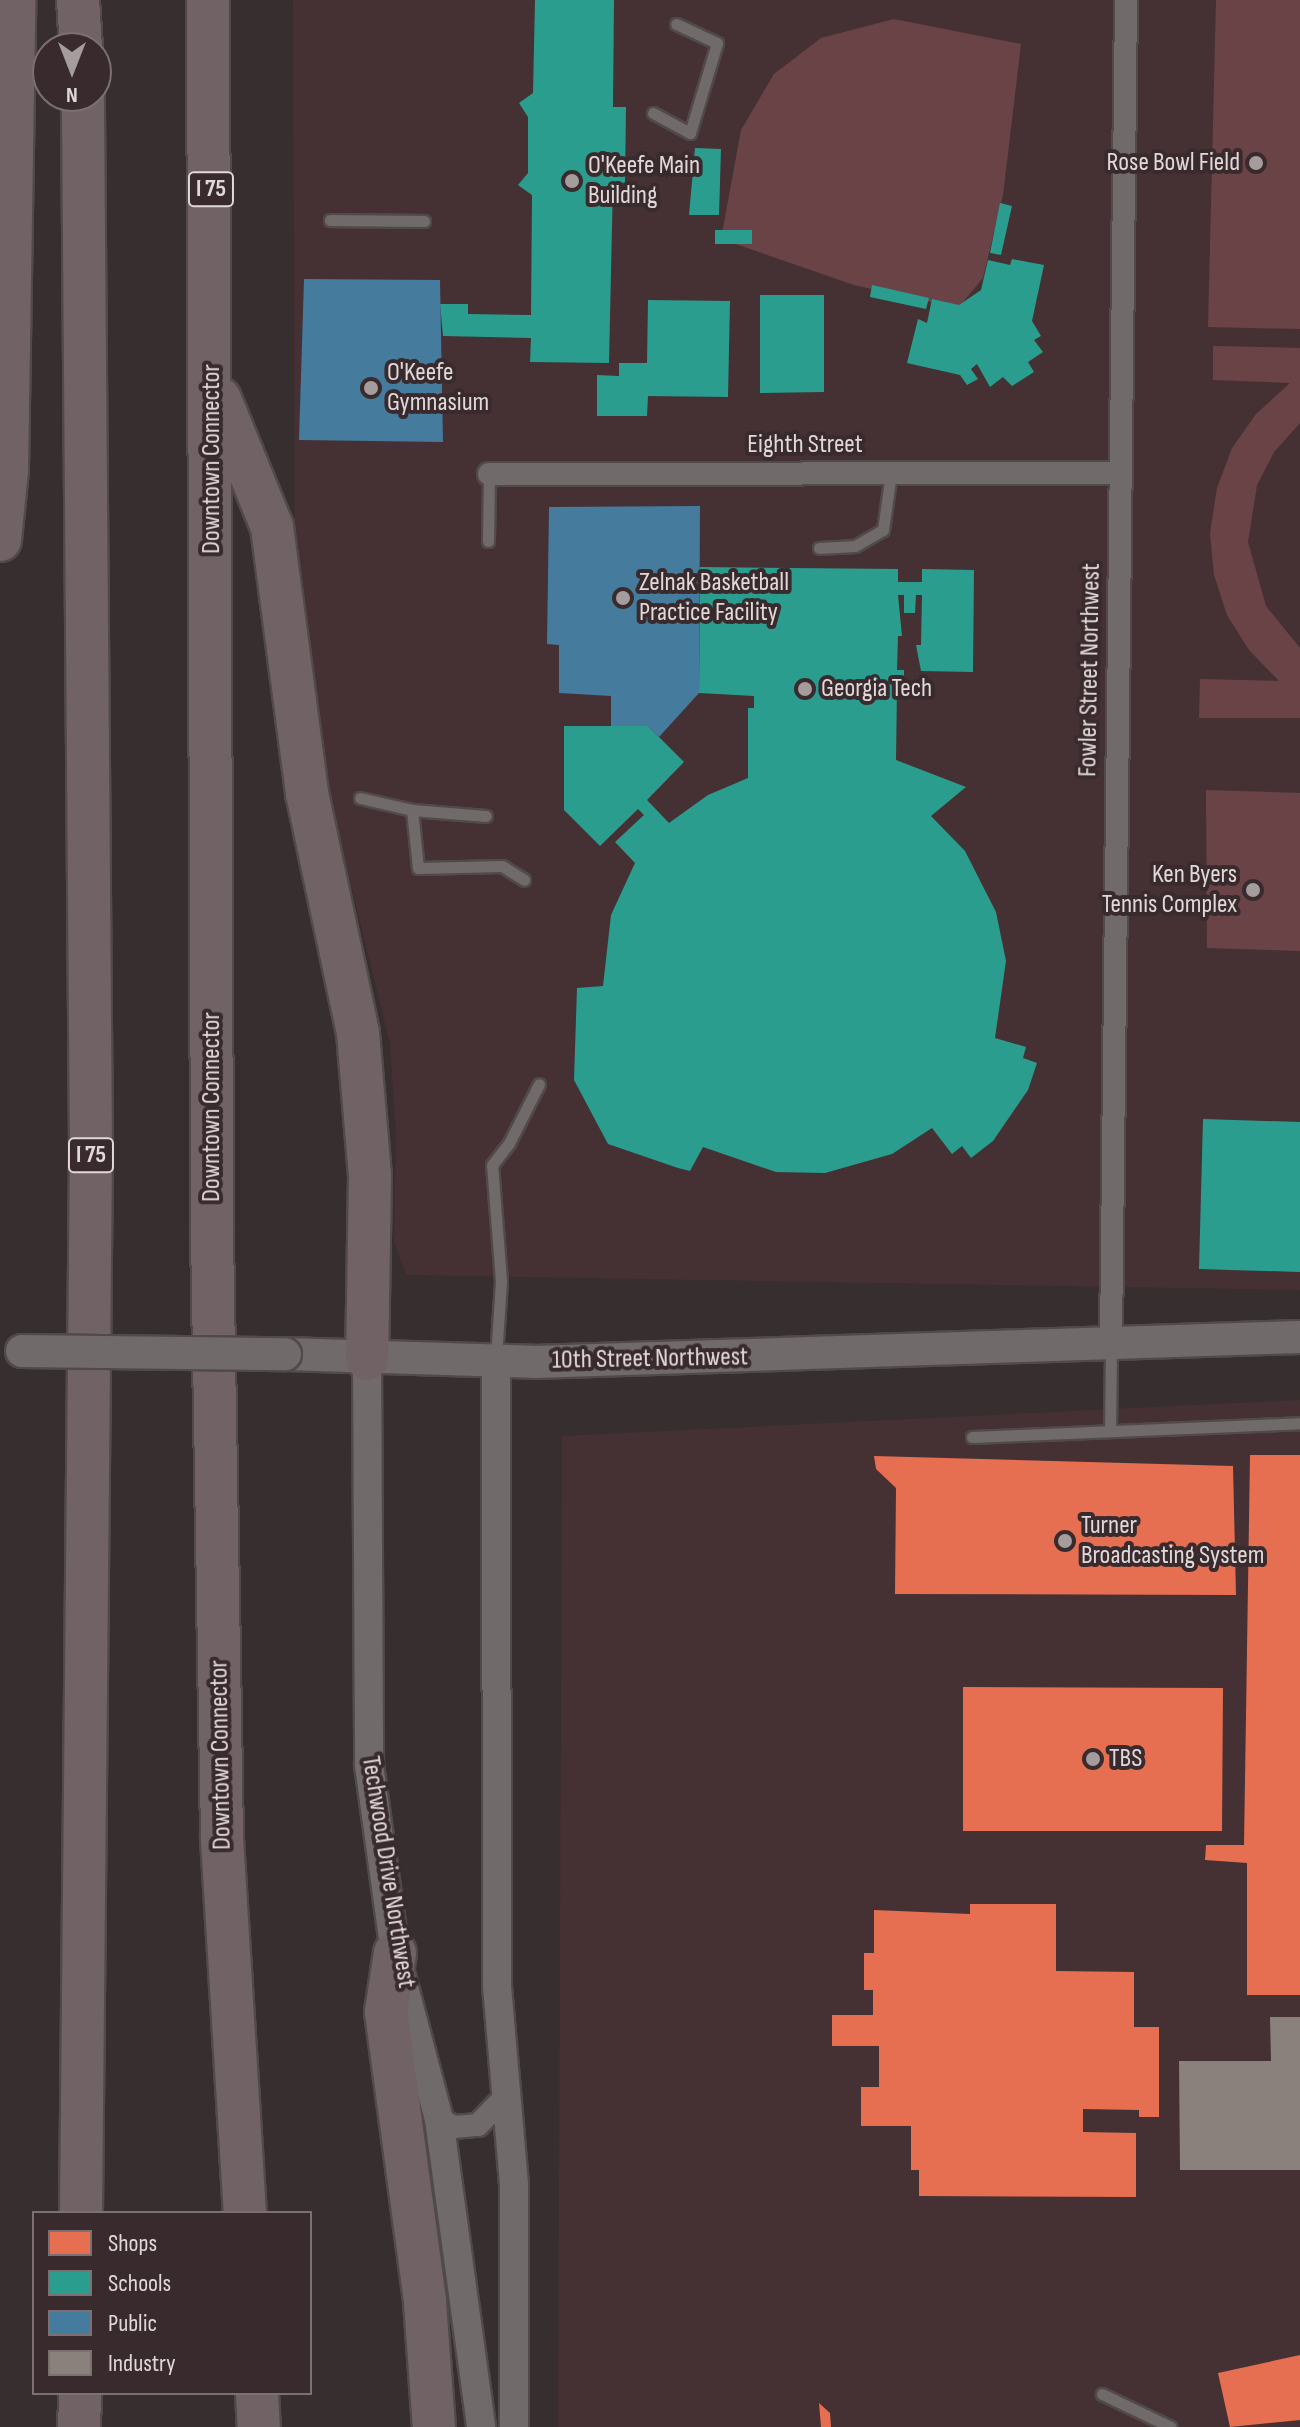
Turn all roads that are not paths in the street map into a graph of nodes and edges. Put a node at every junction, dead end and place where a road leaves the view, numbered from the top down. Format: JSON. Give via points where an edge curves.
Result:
{"nodes":[{"id":1,"x":14,"y":0,"type":"edge"},
{"id":2,"x":78,"y":0,"type":"edge"},
{"id":3,"x":208,"y":0,"type":"edge"},
{"id":4,"x":1126,"y":0,"type":"edge"},
{"id":5,"x":676,"y":24,"type":"dead end"},
{"id":6,"x":80,"y":32,"type":"edge"},
{"id":7,"x":83,"y":112,"type":"edge"},
{"id":8,"x":653,"y":113,"type":"dead end"},
{"id":9,"x":330,"y":220,"type":"dead end"},
{"id":10,"x":424,"y":221,"type":"dead end"},
{"id":11,"x":212,"y":379,"type":"junction"},
{"id":12,"x":891,"y":473,"type":"junction"},
{"id":13,"x":1120,"y":473,"type":"junction"},
{"id":14,"x":489,"y":474,"type":"joint"},
{"id":15,"x":0,"y":540,"type":"edge"},
{"id":16,"x":488,"y":541,"type":"dead end"},
{"id":17,"x":819,"y":548,"type":"dead end"},
{"id":18,"x":360,"y":798,"type":"dead end"},
{"id":19,"x":412,"y":810,"type":"junction"},
{"id":20,"x":486,"y":816,"type":"dead end"},
{"id":21,"x":524,"y":880,"type":"dead end"},
{"id":22,"x":539,"y":1084,"type":"dead end"},
{"id":23,"x":1300,"y":1337,"type":"edge"},
{"id":24,"x":1111,"y":1341,"type":"junction"},
{"id":25,"x":11,"y":1351,"type":"edge"},
{"id":26,"x":367,"y":1359,"type":"junction"},
{"id":27,"x":496,"y":1362,"type":"junction"},
{"id":28,"x":1300,"y":1423,"type":"edge"},
{"id":29,"x":1110,"y":1431,"type":"junction"},
{"id":30,"x":972,"y":1437,"type":"dead end"},
{"id":31,"x":395,"y":1953,"type":"junction"},
{"id":32,"x":505,"y":2097,"type":"junction"},
{"id":33,"x":439,"y":2119,"type":"junction"},
{"id":34,"x":81,"y":2211,"type":"edge"},
{"id":35,"x":245,"y":2211,"type":"edge"},
{"id":36,"x":1102,"y":2394,"type":"dead end"},
{"id":37,"x":80,"y":2395,"type":"edge"},
{"id":38,"x":257,"y":2395,"type":"edge"},
{"id":39,"x":79,"y":2427,"type":"edge"},
{"id":40,"x":259,"y":2427,"type":"edge"},
{"id":41,"x":434,"y":2427,"type":"edge"},
{"id":42,"x":481,"y":2427,"type":"edge"},
{"id":43,"x":514,"y":2427,"type":"edge"},
{"id":44,"x":1171,"y":2427,"type":"edge"}],
"edges":[{"from":1,"to":15,"type":"highway","via":[[7,470]]},
{"from":2,"to":6,"type":"highway"},
{"from":3,"to":11,"type":"highway","name":"Downtown Connector","number":"I 75"},
{"from":4,"to":13,"type":"street","name":"Fowler Street Northwest"},
{"from":5,"to":8,"type":"lane","via":[[717,43],[690,133]]},
{"from":7,"to":34,"type":"highway","number":"I 75","via":[[91,1149]]},
{"from":9,"to":10,"type":"lane"},
{"from":11,"to":26,"type":"highway","via":[[272,527],[307,793],[358,1033],[370,1175]]},
{"from":11,"to":35,"type":"highway","name":"Downtown Connector","number":"I 75","via":[[212,1234],[222,1823]]},
{"from":12,"to":13,"type":"street","name":"Eighth Street"},
{"from":12,"to":14,"type":"street","name":"Eighth Street"},
{"from":12,"to":17,"type":"lane","via":[[883,530],[855,546]]},
{"from":13,"to":24,"type":"street","name":"Fowler Street Northwest"},
{"from":14,"to":16,"type":"lane"},
{"from":18,"to":19,"type":"lane"},
{"from":19,"to":20,"type":"lane"},
{"from":19,"to":21,"type":"lane","via":[[418,868],[502,866]]},
{"from":22,"to":27,"type":"lane","via":[[492,1165],[501,1281]]},
{"from":23,"to":24,"type":"main road","name":"10th Street Northwest"},
{"from":24,"to":27,"type":"main road","name":"10th Street Northwest"},
{"from":24,"to":29,"type":"lane"},
{"from":25,"to":26,"type":"main road","name":"10th Street Northwest","bridge":true},
{"from":26,"to":27,"type":"main road","name":"10th Street Northwest"},
{"from":26,"to":31,"type":"street","name":"Techwood Drive Northwest","via":[[369,1765]]},
{"from":27,"to":32,"type":"street","via":[[497,1986]]},
{"from":28,"to":29,"type":"lane"},
{"from":29,"to":30,"type":"lane"},
{"from":31,"to":33,"type":"street","name":"Techwood Drive Northwest"},
{"from":31,"to":41,"type":"highway","via":[[386,2012],[425,2302]]},
{"from":32,"to":33,"type":"street","via":[[478,2125],[454,2127]]},
{"from":32,"to":43,"type":"street","via":[[514,2185]]},
{"from":33,"to":42,"type":"street","name":"Techwood Drive Northwest"},
{"from":36,"to":44,"type":"lane"},
{"from":37,"to":39,"type":"highway"},
{"from":38,"to":40,"type":"highway"}]}
